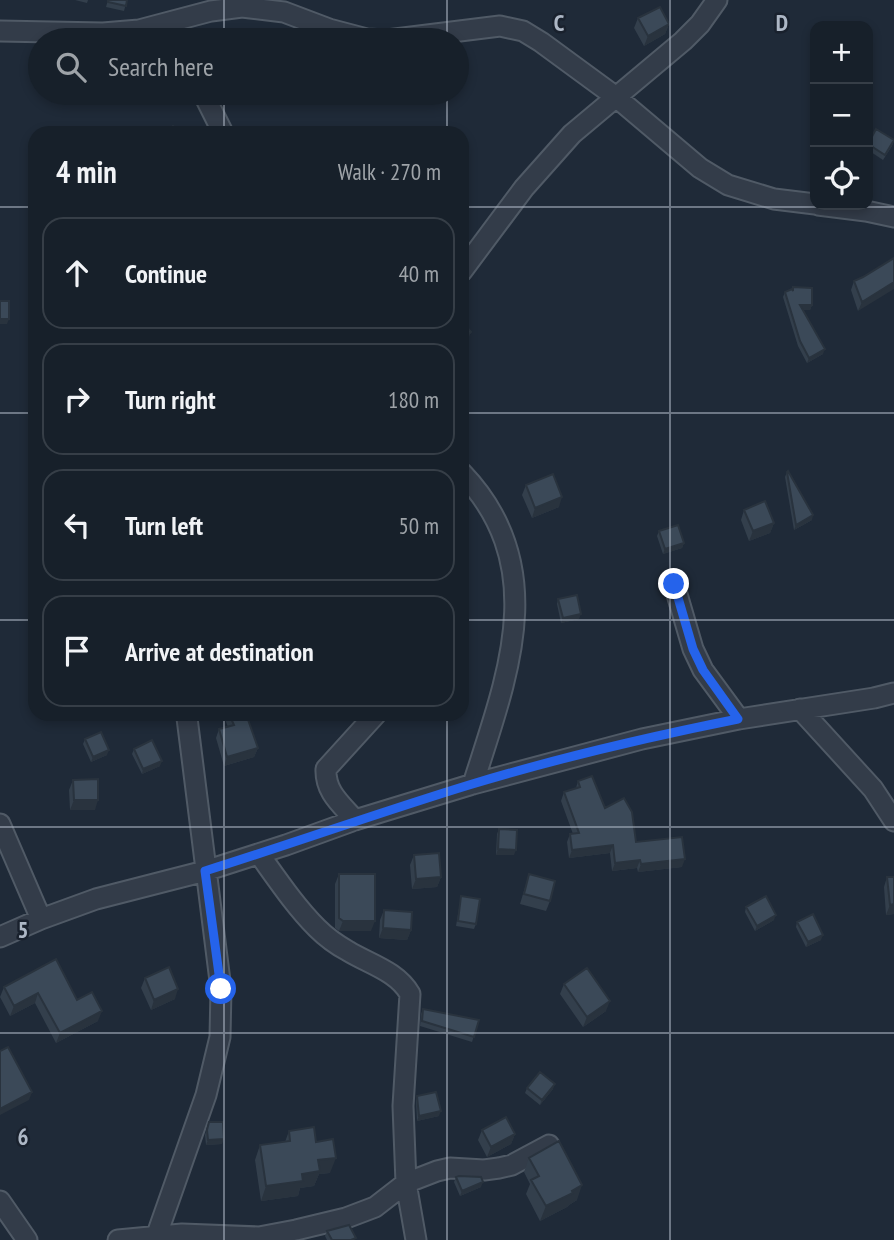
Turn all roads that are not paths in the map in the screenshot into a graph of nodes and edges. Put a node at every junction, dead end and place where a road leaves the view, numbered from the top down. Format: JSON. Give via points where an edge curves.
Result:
{"nodes":[{"id":1,"x":717,"y":0,"type":"edge"},
{"id":2,"x":178,"y":28,"type":"edge"},
{"id":3,"x":326,"y":28,"type":"edge"},
{"id":4,"x":469,"y":30,"type":"edge"},
{"id":5,"x":0,"y":31,"type":"edge"},
{"id":6,"x":28,"y":32,"type":"edge"},
{"id":7,"x":616,"y":97,"type":"junction"},
{"id":8,"x":209,"y":105,"type":"edge"},
{"id":9,"x":220,"y":126,"type":"edge"},
{"id":10,"x":810,"y":204,"type":"edge"},
{"id":11,"x":858,"y":210,"type":"edge"},
{"id":12,"x":894,"y":217,"type":"edge"},
{"id":13,"x":469,"y":262,"type":"edge"},
{"id":14,"x":469,"y":481,"type":"edge"},
{"id":15,"x":674,"y":584,"type":"dead end"},
{"id":16,"x":894,"y":693,"type":"edge"},
{"id":17,"x":800,"y":709,"type":"junction"},
{"id":18,"x":738,"y":719,"type":"junction"},
{"id":19,"x":187,"y":721,"type":"edge"},
{"id":20,"x":370,"y":721,"type":"edge"},
{"id":21,"x":473,"y":784,"type":"junction"},
{"id":22,"x":355,"y":820,"type":"junction"},
{"id":23,"x":894,"y":821,"type":"edge"},
{"id":24,"x":0,"y":824,"type":"edge"},
{"id":25,"x":259,"y":854,"type":"junction"},
{"id":26,"x":205,"y":871,"type":"junction"},
{"id":27,"x":41,"y":919,"type":"junction"},
{"id":28,"x":0,"y":937,"type":"edge"},
{"id":29,"x":549,"y":1145,"type":"edge"},
{"id":30,"x":406,"y":1183,"type":"junction"},
{"id":31,"x":0,"y":1201,"type":"edge"},
{"id":32,"x":155,"y":1238,"type":"edge"},
{"id":33,"x":27,"y":1240,"type":"edge"},
{"id":34,"x":118,"y":1240,"type":"edge"},
{"id":35,"x":416,"y":1240,"type":"edge"}],
"edges":[{"from":1,"to":7,"type":"street","via":[[683,41]]},
{"from":2,"to":3,"type":"street","via":[[211,11],[242,7],[284,12]]},
{"from":4,"to":7,"type":"street","via":[[500,26],[523,31]]},
{"from":5,"to":6,"type":"street"},
{"from":7,"to":10,"type":"street","via":[[728,185]]},
{"from":7,"to":13,"type":"street","via":[[548,159]]},
{"from":8,"to":9,"type":"street"},
{"from":11,"to":12,"type":"street"},
{"from":14,"to":21,"type":"street","via":[[505,540],[515,587],[515,622],[503,689]]},
{"from":15,"to":18,"type":"street","via":[[693,649]]},
{"from":16,"to":17,"type":"street"},
{"from":17,"to":18,"type":"street"},
{"from":17,"to":23,"type":"street","via":[[873,789]]},
{"from":18,"to":21,"type":"street"},
{"from":19,"to":26,"type":"street"},
{"from":20,"to":22,"type":"street","via":[[326,769],[334,796]]},
{"from":21,"to":22,"type":"street"},
{"from":22,"to":25,"type":"street"},
{"from":24,"to":27,"type":"street"},
{"from":25,"to":26,"type":"street"},
{"from":25,"to":30,"type":"street","via":[[317,928],[346,950],[397,977],[410,994],[403,1106]]},
{"from":26,"to":27,"type":"street","via":[[96,899]]},
{"from":26,"to":32,"type":"street","via":[[221,989],[220,1037],[206,1094]]},
{"from":27,"to":28,"type":"street"},
{"from":29,"to":30,"type":"street","via":[[512,1165],[484,1170],[450,1168]]},
{"from":30,"to":32,"type":"street","via":[[374,1207],[296,1230],[259,1237],[182,1234]]},
{"from":30,"to":35,"type":"street"},
{"from":31,"to":33,"type":"street"},
{"from":32,"to":34,"type":"street"}]}
